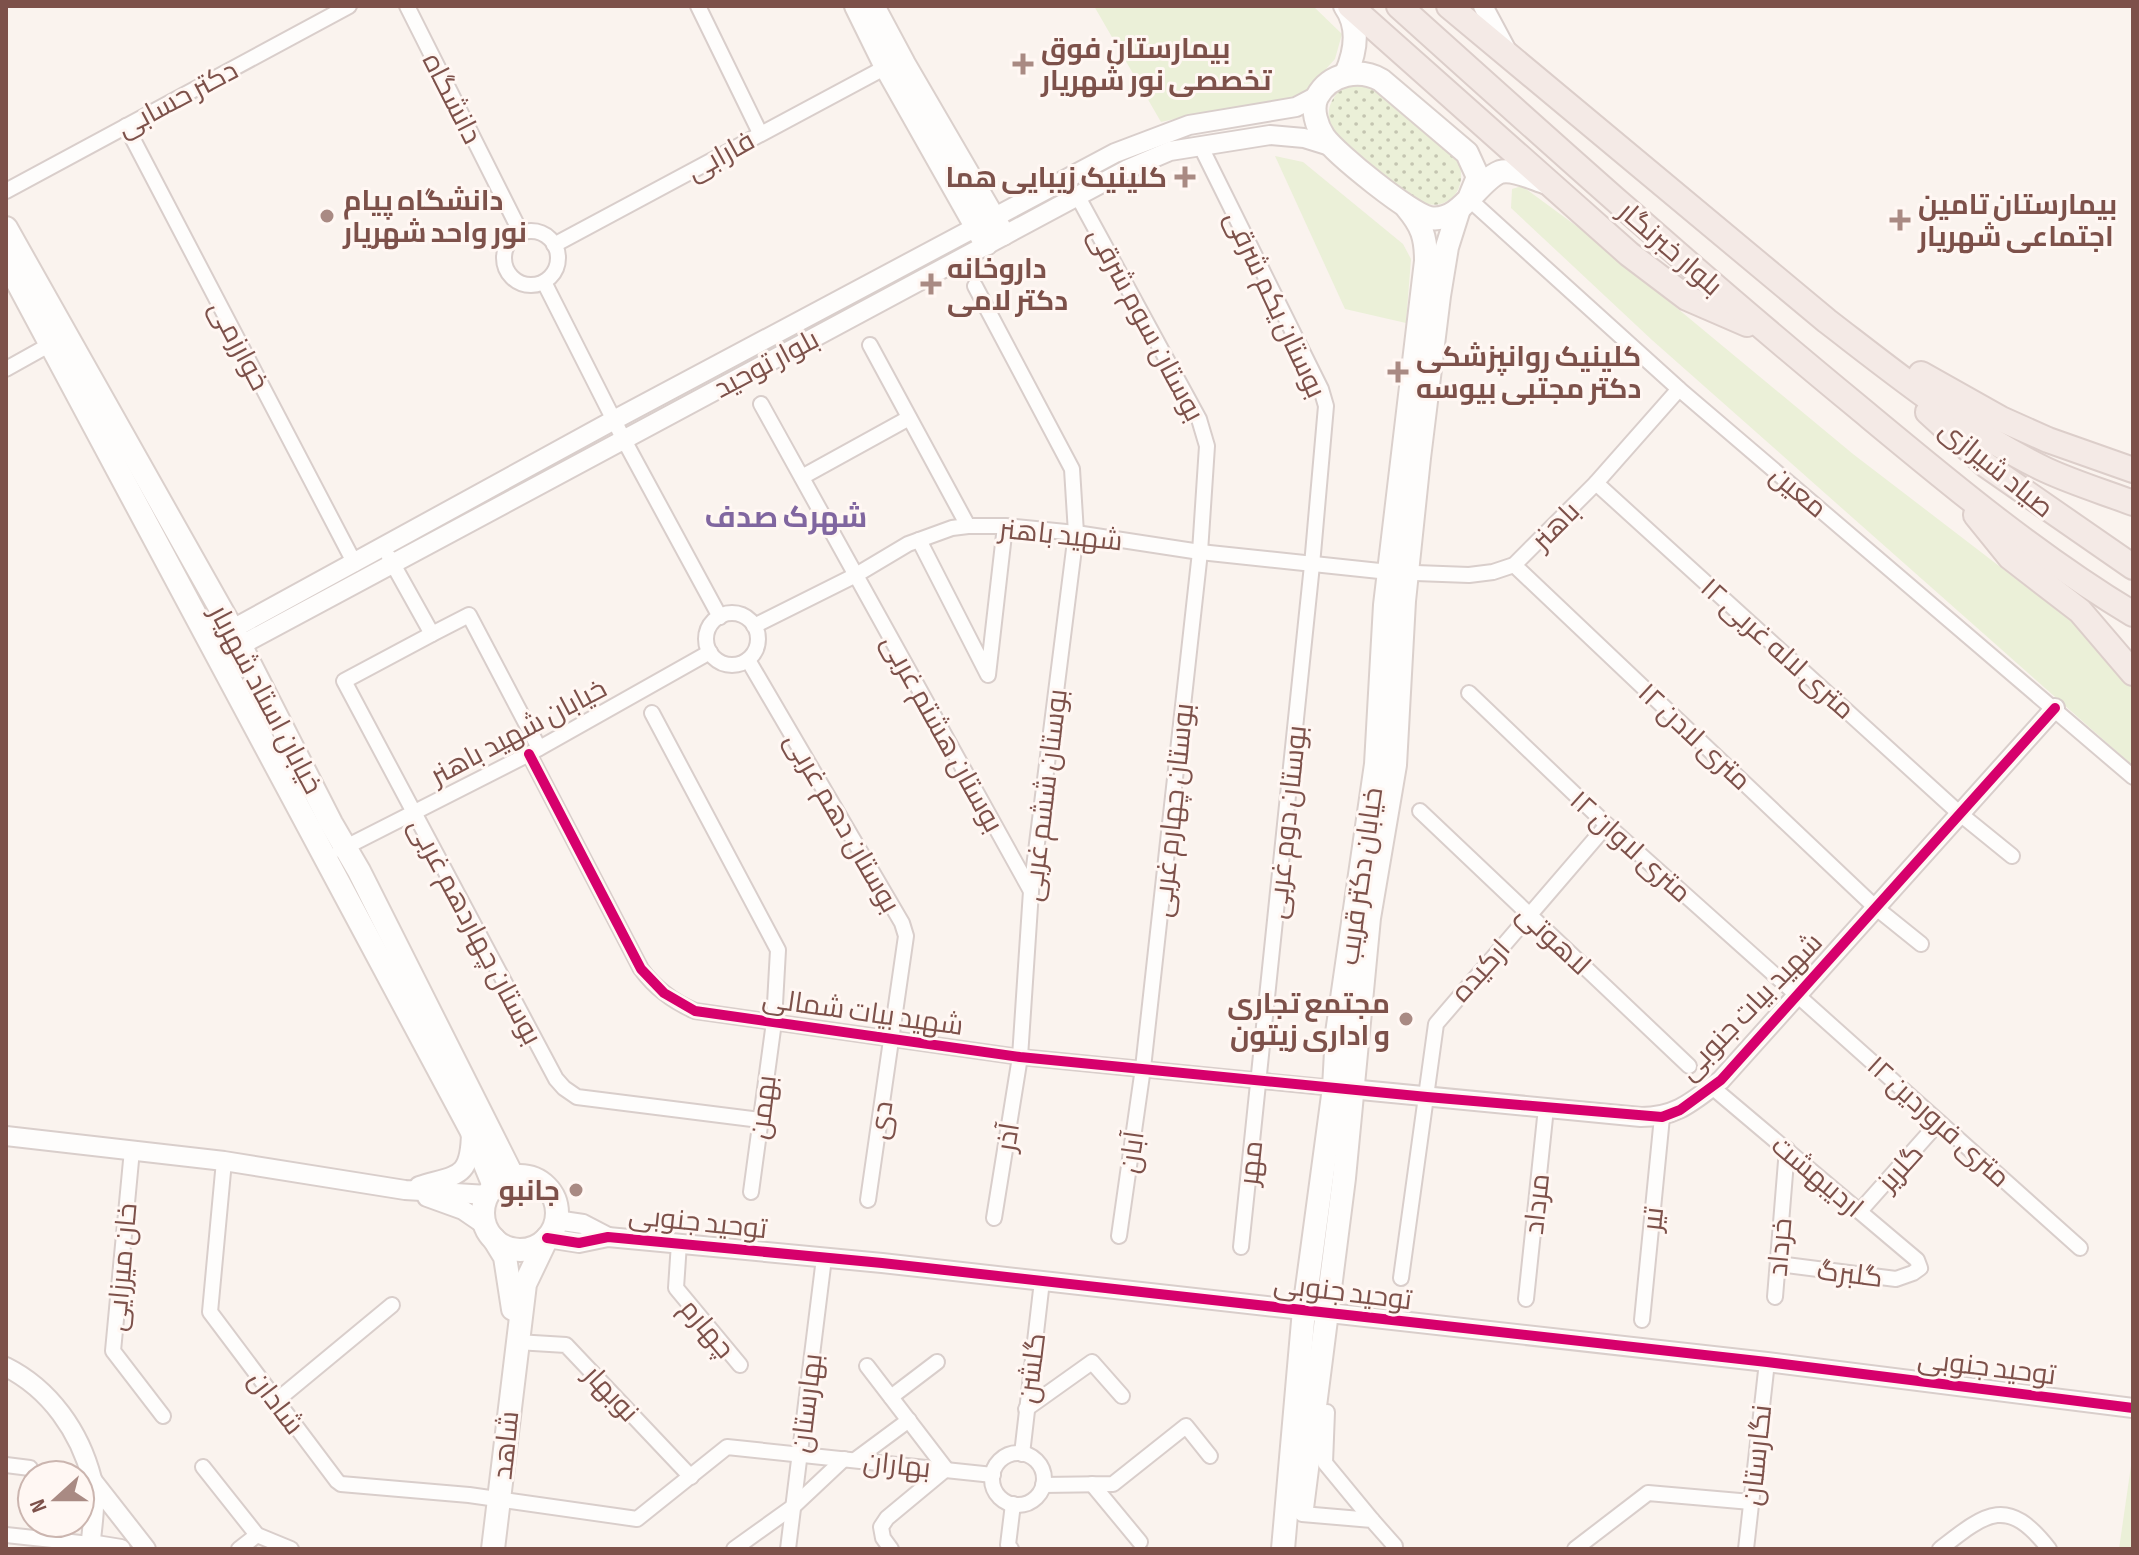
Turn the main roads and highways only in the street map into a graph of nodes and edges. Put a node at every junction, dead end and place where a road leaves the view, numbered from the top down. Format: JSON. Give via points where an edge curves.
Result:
{"nodes":[{"id":1,"x":856,"y":6,"type":"edge"},
{"id":2,"x":873,"y":6,"type":"edge"},
{"id":3,"x":1348,"y":6,"type":"edge"},
{"id":4,"x":1399,"y":6,"type":"edge"},
{"id":5,"x":1449,"y":6,"type":"edge"},
{"id":6,"x":1346,"y":74,"type":"junction"},
{"id":7,"x":1547,"y":183,"type":"junction"},
{"id":8,"x":974,"y":201,"type":"junction"},
{"id":9,"x":1464,"y":204,"type":"junction"},
{"id":10,"x":1407,"y":208,"type":"junction"},
{"id":11,"x":6,"y":228,"type":"edge"},
{"id":12,"x":990,"y":231,"type":"road end"},
{"id":13,"x":6,"y":261,"type":"edge"},
{"id":14,"x":1827,"y":321,"type":"junction"},
{"id":15,"x":1767,"y":332,"type":"junction"},
{"id":16,"x":58,"y":340,"type":"junction"},
{"id":17,"x":1873,"y":356,"type":"junction"},
{"id":18,"x":2133,"y":470,"type":"edge"},
{"id":19,"x":1949,"y":483,"type":"junction"},
{"id":20,"x":2133,"y":503,"type":"edge"},
{"id":21,"x":2133,"y":567,"type":"edge"},
{"id":22,"x":1398,"y":573,"type":"junction"},
{"id":23,"x":2133,"y":614,"type":"edge"},
{"id":24,"x":2133,"y":673,"type":"edge"},
{"id":25,"x":321,"y":828,"type":"junction"},
{"id":26,"x":362,"y":878,"type":"junction"},
{"id":27,"x":337,"y":881,"type":"junction"},
{"id":28,"x":498,"y":1186,"type":"junction"},
{"id":29,"x":551,"y":1229,"type":"junction"},
{"id":30,"x":489,"y":1232,"type":"junction"},
{"id":31,"x":1315,"y":1312,"type":"junction"},
{"id":32,"x":517,"y":1342,"type":"junction"},
{"id":33,"x":493,"y":1549,"type":"edge"},
{"id":34,"x":1283,"y":1549,"type":"edge"},
{"id":35,"x":1296,"y":1549,"type":"edge"}],
"edges":[{"from":1,"to":8,"type":"main road","via":[[886,67]]},
{"from":2,"to":8,"type":"main road"},
{"from":3,"to":6,"type":"main road","via":[[1355,47]]},
{"from":3,"to":7,"type":"highway"},
{"from":4,"to":15,"type":"highway","name":"بلوار خبرنگار"},
{"from":5,"to":14,"type":"highway","name":"بلوار خبرنگار"},
{"from":6,"to":9,"type":"main road","name":"خیابان دکتر قریب","via":[[1368,73],[1381,80],[1467,153],[1478,177]]},
{"from":6,"to":10,"type":"main road","via":[[1317,96],[1317,123],[1333,147]]},
{"from":7,"to":9,"type":"main road","via":[[1499,172]]},
{"from":7,"to":15,"type":"highway","via":[[1687,298]]},
{"from":8,"to":12,"type":"main road"},
{"from":9,"to":10,"type":"main road","via":[[1430,218]]},
{"from":9,"to":22,"type":"main road","name":"خیابان دکتر قریب","via":[[1447,247]]},
{"from":10,"to":22,"type":"main road","name":"خیابان دکتر قریب","via":[[1422,226],[1426,261]]},
{"from":11,"to":16,"type":"main road","name":"خیابان استاد شهریار"},
{"from":13,"to":16,"type":"main road","name":"خیابان استاد شهریار"},
{"from":14,"to":17,"type":"highway","name":"بلوار خبرنگار"},
{"from":14,"to":18,"type":"highway","via":[[2001,419]]},
{"from":15,"to":19,"type":"highway","name":"بلوار خبرنگار"},
{"from":16,"to":25,"type":"main road","name":"خیابان استاد شهریار","via":[[213,650]]},
{"from":16,"to":25,"type":"main road","name":"خیابان استاد شهریار","via":[[236,637]]},
{"from":17,"to":20,"type":"highway","via":[[2011,450],[2067,479]]},
{"from":17,"to":21,"type":"highway","name":"صیاد شیرازی","via":[[1986,465]]},
{"from":19,"to":23,"type":"highway","name":"صیاد شیرازی","via":[[2081,583]]},
{"from":19,"to":24,"type":"highway","via":[[2010,557],[2080,611]]},
{"from":22,"to":31,"type":"main road","name":"خیابان دکتر قریب","via":[[1395,765],[1343,1088]]},
{"from":25,"to":26,"type":"main road","name":"خیابان استاد شهریار","via":[[347,847]]},
{"from":25,"to":27,"type":"main road","name":"خیابان استاد شهریار"},
{"from":26,"to":27,"type":"main road","via":[[348,865],[337,871]]},
{"from":26,"to":28,"type":"main road","name":"خیابان استاد شهریار"},
{"from":27,"to":28,"type":"main road","name":"خیابان استاد شهریار"},
{"from":28,"to":29,"type":"main road","via":[[525,1176],[546,1187],[553,1197]]},
{"from":28,"to":30,"type":"main road","via":[[484,1204]]},
{"from":29,"to":30,"type":"main road","via":[[537,1246],[525,1249],[512,1249]]},
{"from":29,"to":32,"type":"main road","via":[[525,1284]]},
{"from":30,"to":32,"type":"main road","via":[[505,1257]]},
{"from":31,"to":34,"type":"main road","name":"خیابان دکتر قریب"},
{"from":31,"to":35,"type":"main road","name":"خیابان دکتر قریب"},
{"from":32,"to":33,"type":"main road","name":"شاهد"}]}
